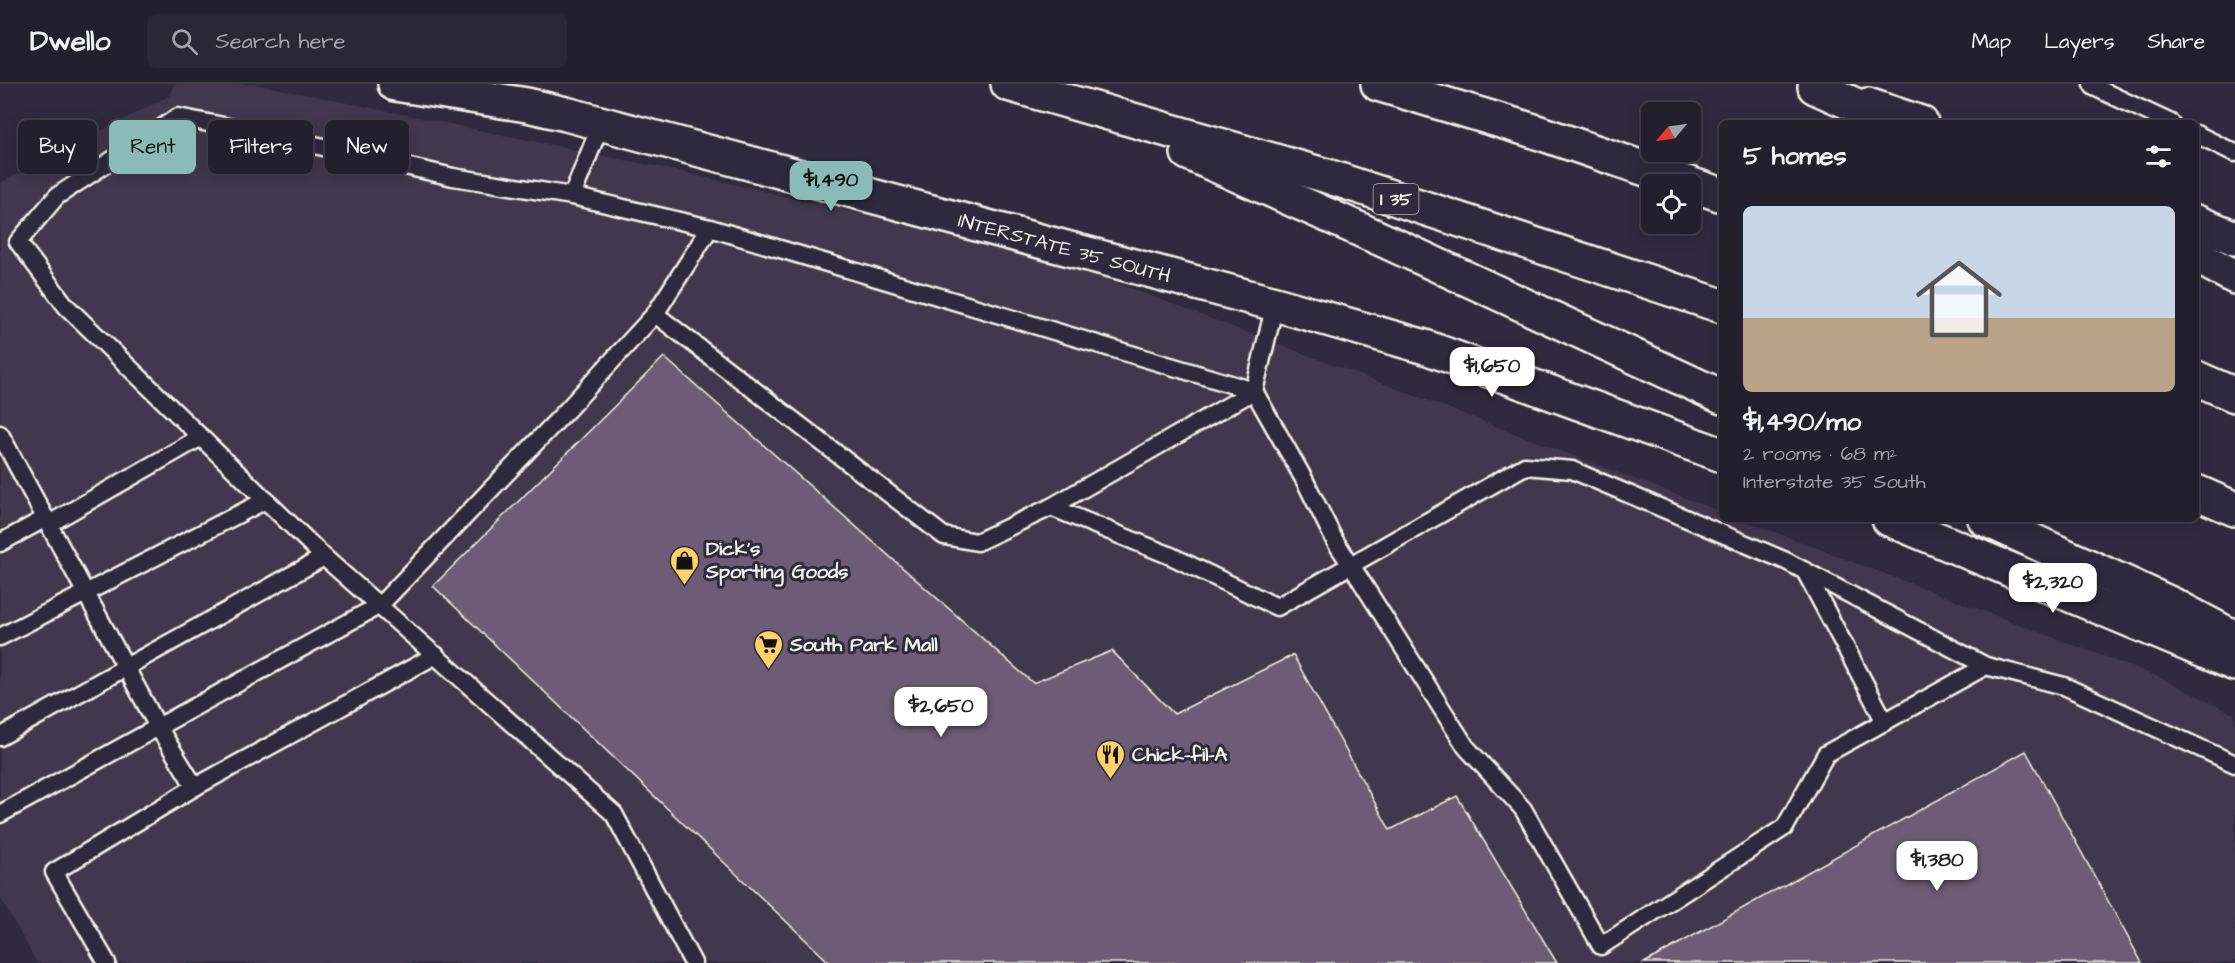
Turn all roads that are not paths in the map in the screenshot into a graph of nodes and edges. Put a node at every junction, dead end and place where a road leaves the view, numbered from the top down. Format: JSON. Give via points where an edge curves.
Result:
{"nodes":[{"id":1,"x":396,"y":84,"type":"edge"},
{"id":2,"x":1008,"y":84,"type":"edge"},
{"id":3,"x":1378,"y":84,"type":"edge"},
{"id":4,"x":2092,"y":84,"type":"edge"},
{"id":5,"x":1810,"y":86,"type":"edge"},
{"id":6,"x":1068,"y":100,"type":"junction"},
{"id":7,"x":1888,"y":120,"type":"edge"},
{"id":8,"x":1912,"y":120,"type":"edge"},
{"id":9,"x":2165,"y":120,"type":"edge"},
{"id":10,"x":601,"y":124,"type":"junction"},
{"id":11,"x":2199,"y":135,"type":"edge"},
{"id":12,"x":2235,"y":153,"type":"edge"},
{"id":13,"x":1719,"y":194,"type":"edge"},
{"id":14,"x":572,"y":196,"type":"junction"},
{"id":15,"x":2199,"y":223,"type":"edge"},
{"id":16,"x":710,"y":228,"type":"junction"},
{"id":17,"x":2235,"y":238,"type":"edge"},
{"id":18,"x":2199,"y":258,"type":"edge"},
{"id":19,"x":2235,"y":277,"type":"edge"},
{"id":20,"x":1275,"y":304,"type":"junction"},
{"id":21,"x":1719,"y":305,"type":"edge"},
{"id":22,"x":655,"y":314,"type":"junction"},
{"id":23,"x":2199,"y":379,"type":"edge"},
{"id":24,"x":1254,"y":391,"type":"junction"},
{"id":25,"x":2235,"y":395,"type":"edge"},
{"id":26,"x":1719,"y":396,"type":"edge"},
{"id":27,"x":0,"y":434,"type":"edge"},
{"id":28,"x":201,"y":437,"type":"junction"},
{"id":29,"x":1719,"y":454,"type":"edge"},
{"id":30,"x":2199,"y":493,"type":"edge"},
{"id":31,"x":266,"y":500,"type":"junction"},
{"id":32,"x":1051,"y":507,"type":"junction"},
{"id":33,"x":2235,"y":509,"type":"edge"},
{"id":34,"x":47,"y":521,"type":"junction"},
{"id":35,"x":1896,"y":522,"type":"edge"},
{"id":36,"x":1992,"y":522,"type":"edge"},
{"id":37,"x":0,"y":543,"type":"edge"},
{"id":38,"x":324,"y":557,"type":"junction"},
{"id":39,"x":1351,"y":565,"type":"junction"},
{"id":40,"x":1804,"y":571,"type":"junction"},
{"id":41,"x":86,"y":592,"type":"junction"},
{"id":42,"x":380,"y":605,"type":"junction"},
{"id":43,"x":0,"y":637,"type":"edge"},
{"id":44,"x":2235,"y":638,"type":"edge"},
{"id":45,"x":436,"y":655,"type":"junction"},
{"id":46,"x":2235,"y":664,"type":"edge"},
{"id":47,"x":1986,"y":666,"type":"junction"},
{"id":48,"x":126,"y":667,"type":"junction"},
{"id":49,"x":1885,"y":722,"type":"junction"},
{"id":50,"x":158,"y":727,"type":"junction"},
{"id":51,"x":0,"y":737,"type":"edge"},
{"id":52,"x":2235,"y":764,"type":"edge"},
{"id":53,"x":195,"y":788,"type":"junction"},
{"id":54,"x":0,"y":814,"type":"edge"},
{"id":55,"x":107,"y":963,"type":"edge"},
{"id":56,"x":693,"y":963,"type":"edge"}],
"edges":[{"from":1,"to":10,"type":"main road","name":"INTERSTATE 35 SOUTH","via":[[527,105]]},
{"from":2,"to":6,"type":"main road","number":"I 35"},
{"from":3,"to":13,"type":"main road","via":[[1534,131]]},
{"from":4,"to":9,"type":"lane"},
{"from":5,"to":7,"type":"main road"},
{"from":5,"to":8,"type":"main road"},
{"from":6,"to":21,"type":"main road","number":"I 35","via":[[1327,176]]},
{"from":6,"to":26,"type":"main road","via":[[1382,239]]},
{"from":10,"to":14,"type":"lane"},
{"from":10,"to":20,"type":"main road","name":"INTERSTATE 35 SOUTH"},
{"from":11,"to":12,"type":"lane"},
{"from":14,"to":16,"type":"lane"},
{"from":14,"to":28,"type":"lane","via":[[453,177],[178,117],[57,196],[18,242],[66,306]]},
{"from":15,"to":17,"type":"main road"},
{"from":16,"to":22,"type":"lane"},
{"from":16,"to":24,"type":"lane"},
{"from":18,"to":19,"type":"main road"},
{"from":20,"to":24,"type":"lane"},
{"from":20,"to":29,"type":"main road","name":"INTERSTATE 35 SOUTH","via":[[1425,347]]},
{"from":22,"to":32,"type":"lane","via":[[944,536],[977,542]]},
{"from":22,"to":42,"type":"lane"},
{"from":23,"to":25,"type":"main road"},
{"from":24,"to":32,"type":"lane"},
{"from":24,"to":39,"type":"lane"},
{"from":27,"to":34,"type":"lane"},
{"from":28,"to":31,"type":"lane"},
{"from":28,"to":34,"type":"lane"},
{"from":30,"to":33,"type":"main road"},
{"from":31,"to":38,"type":"lane"},
{"from":31,"to":41,"type":"lane"},
{"from":32,"to":39,"type":"lane","via":[[1171,556],[1277,607]]},
{"from":34,"to":37,"type":"lane"},
{"from":34,"to":41,"type":"lane"},
{"from":35,"to":46,"type":"main road"},
{"from":36,"to":44,"type":"main road","via":[[2173,605]]},
{"from":38,"to":42,"type":"lane"},
{"from":38,"to":48,"type":"lane"},
{"from":39,"to":40,"type":"lane","via":[[1525,466],[1572,470]]},
{"from":39,"to":49,"type":"lane","via":[[1466,747],[1523,809],[1600,946],[1785,827],[1826,754]]},
{"from":40,"to":47,"type":"lane"},
{"from":40,"to":49,"type":"lane"},
{"from":41,"to":43,"type":"lane"},
{"from":41,"to":48,"type":"lane"},
{"from":42,"to":45,"type":"lane"},
{"from":42,"to":50,"type":"lane"},
{"from":45,"to":53,"type":"lane"},
{"from":45,"to":56,"type":"lane","via":[[614,814]]},
{"from":47,"to":49,"type":"lane"},
{"from":47,"to":52,"type":"lane","via":[[2064,687]]},
{"from":48,"to":50,"type":"lane"},
{"from":48,"to":51,"type":"lane"},
{"from":50,"to":53,"type":"lane"},
{"from":50,"to":54,"type":"lane"},
{"from":53,"to":55,"type":"lane","via":[[54,872]]}]}
